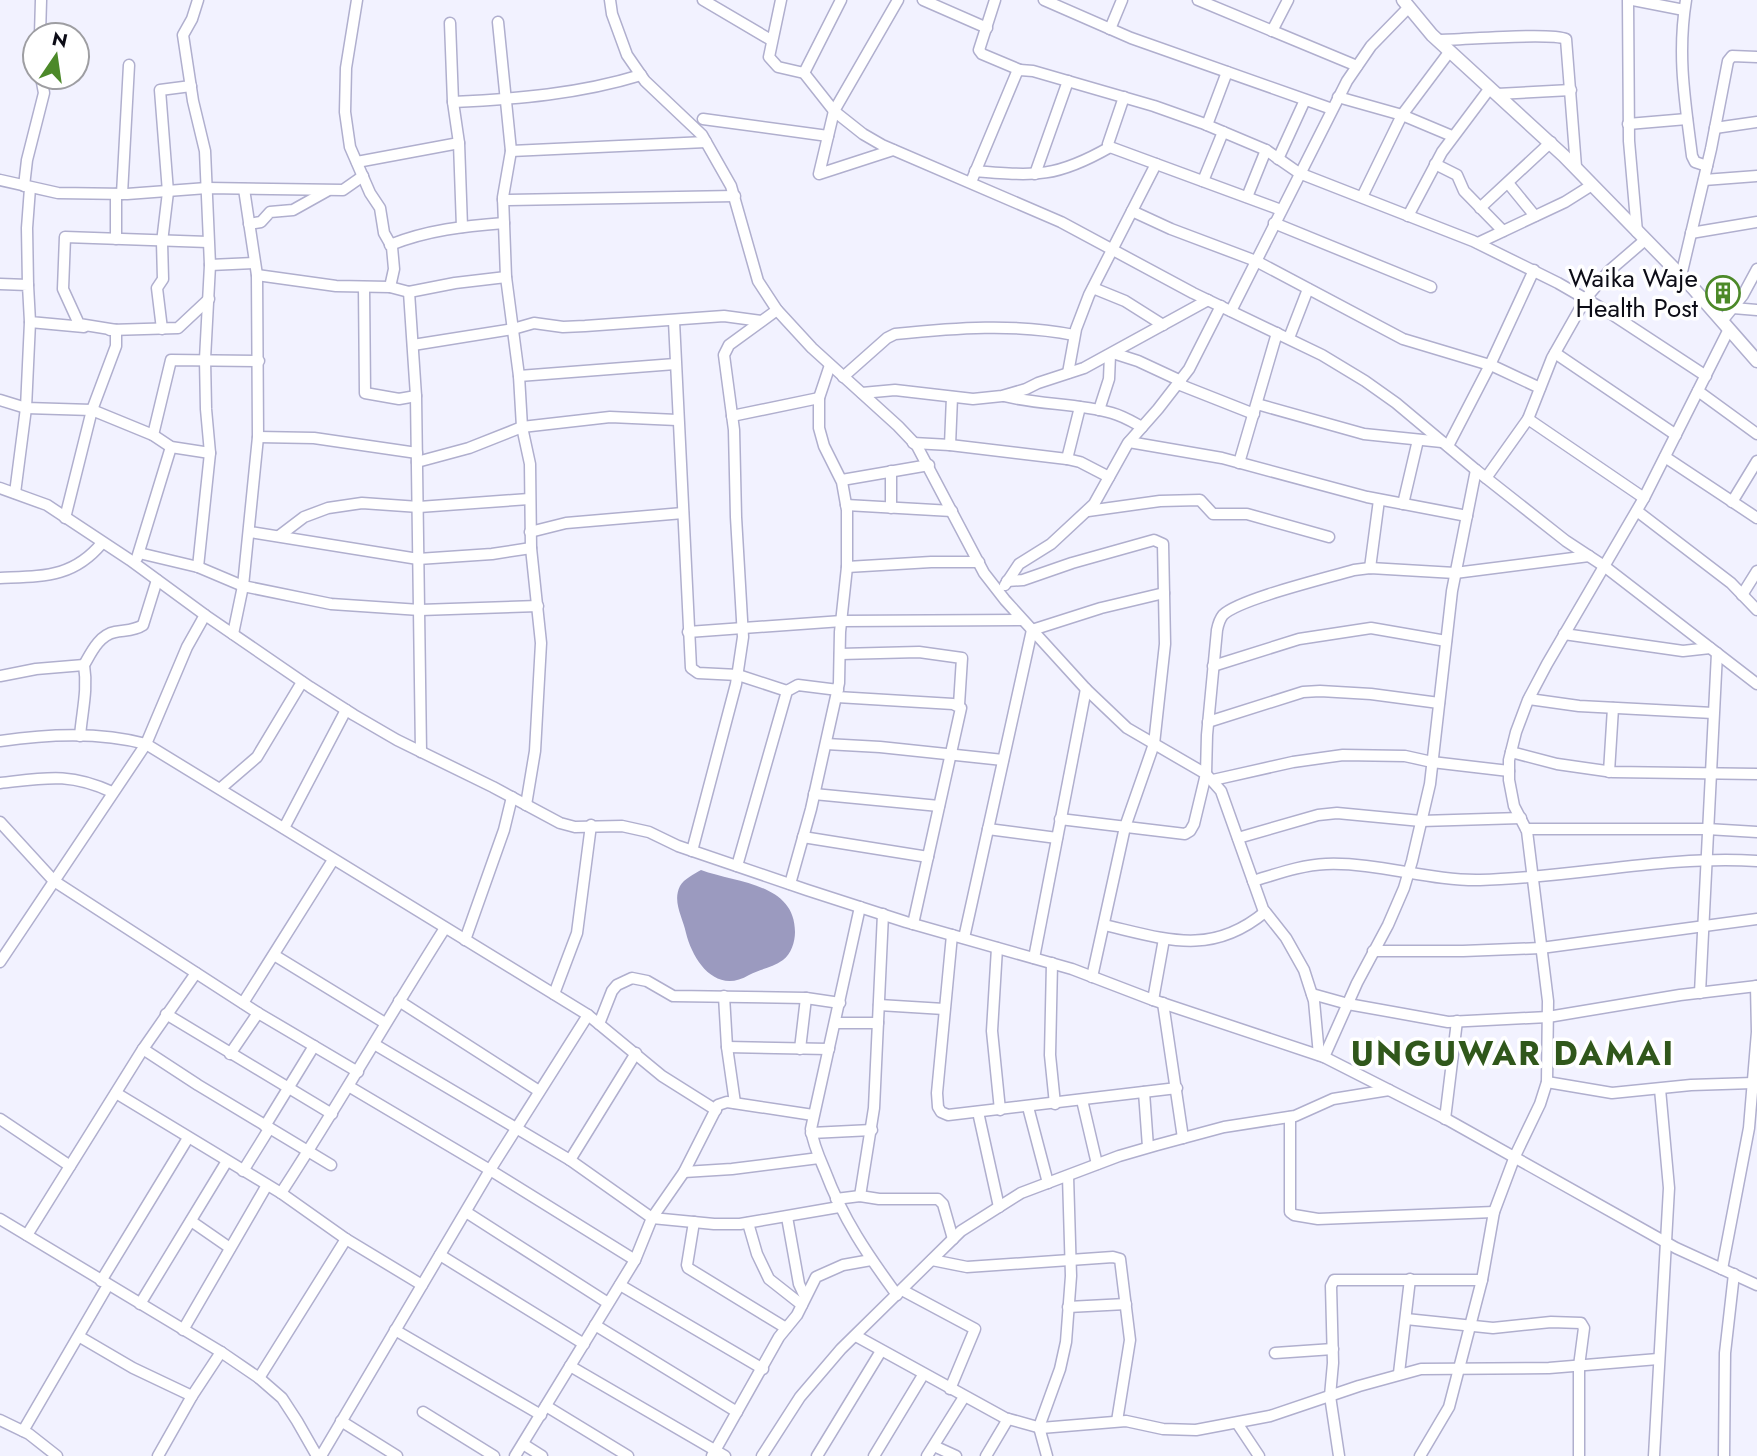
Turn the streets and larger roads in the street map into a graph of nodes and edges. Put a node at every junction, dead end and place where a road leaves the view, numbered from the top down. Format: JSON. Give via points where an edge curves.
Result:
{"nodes":[{"id":1,"x":41,"y":0,"type":"edge"},
{"id":2,"x":198,"y":0,"type":"edge"},
{"id":3,"x":357,"y":0,"type":"edge"},
{"id":4,"x":610,"y":0,"type":"edge"},
{"id":5,"x":703,"y":0,"type":"edge"},
{"id":6,"x":781,"y":0,"type":"edge"},
{"id":7,"x":841,"y":0,"type":"edge"},
{"id":8,"x":898,"y":0,"type":"edge"},
{"id":9,"x":923,"y":0,"type":"edge"},
{"id":10,"x":995,"y":0,"type":"edge"},
{"id":11,"x":1122,"y":0,"type":"edge"},
{"id":12,"x":1198,"y":0,"type":"edge"},
{"id":13,"x":1233,"y":0,"type":"edge"},
{"id":14,"x":1288,"y":0,"type":"edge"},
{"id":15,"x":1630,"y":0,"type":"edge"},
{"id":16,"x":1048,"y":1,"type":"edge"},
{"id":17,"x":945,"y":4,"type":"edge"},
{"id":18,"x":1406,"y":4,"type":"edge"},
{"id":19,"x":1685,"y":5,"type":"edge"},
{"id":20,"x":1227,"y":12,"type":"junction"},
{"id":21,"x":40,"y":21,"type":"edge"},
{"id":22,"x":498,"y":22,"type":"dead end"},
{"id":23,"x":450,"y":23,"type":"dead end"},
{"id":24,"x":987,"y":27,"type":"junction"},
{"id":25,"x":1110,"y":29,"type":"junction"},
{"id":26,"x":1272,"y":31,"type":"junction"},
{"id":27,"x":771,"y":40,"type":"junction"},
{"id":28,"x":1438,"y":40,"type":"junction"},
{"id":29,"x":1450,"y":51,"type":"junction"},
{"id":30,"x":1757,"y":57,"type":"edge"},
{"id":31,"x":129,"y":65,"type":"dead end"},
{"id":32,"x":1357,"y":66,"type":"junction"},
{"id":33,"x":1020,"y":70,"type":"junction"},
{"id":34,"x":1227,"y":72,"type":"junction"},
{"id":35,"x":804,"y":74,"type":"junction"},
{"id":36,"x":641,"y":75,"type":"junction"},
{"id":37,"x":1068,"y":81,"type":"junction"},
{"id":38,"x":191,"y":86,"type":"junction"},
{"id":39,"x":1571,"y":90,"type":"junction"},
{"id":40,"x":44,"y":91,"type":"edge"},
{"id":41,"x":1493,"y":91,"type":"junction"},
{"id":42,"x":1124,"y":97,"type":"junction"},
{"id":43,"x":1338,"y":97,"type":"junction"},
{"id":44,"x":506,"y":99,"type":"junction"},
{"id":45,"x":1306,"y":100,"type":"junction"},
{"id":46,"x":453,"y":102,"type":"junction"},
{"id":47,"x":1332,"y":109,"type":"junction"},
{"id":48,"x":834,"y":111,"type":"junction"},
{"id":49,"x":1402,"y":115,"type":"junction"},
{"id":50,"x":1687,"y":118,"type":"junction"},
{"id":51,"x":703,"y":119,"type":"dead end"},
{"id":52,"x":1757,"y":122,"type":"edge"},
{"id":53,"x":1629,"y":124,"type":"junction"},
{"id":54,"x":1207,"y":125,"type":"junction"},
{"id":55,"x":1715,"y":128,"type":"junction"},
{"id":56,"x":1223,"y":132,"type":"junction"},
{"id":57,"x":828,"y":136,"type":"junction"},
{"id":58,"x":1452,"y":136,"type":"junction"},
{"id":59,"x":706,"y":142,"type":"junction"},
{"id":60,"x":1551,"y":142,"type":"junction"},
{"id":61,"x":459,"y":143,"type":"junction"},
{"id":62,"x":1110,"y":147,"type":"junction"},
{"id":63,"x":893,"y":150,"type":"junction"},
{"id":64,"x":1266,"y":150,"type":"junction"},
{"id":65,"x":511,"y":151,"type":"junction"},
{"id":66,"x":1278,"y":159,"type":"junction"},
{"id":67,"x":357,"y":162,"type":"junction"},
{"id":68,"x":1156,"y":164,"type":"junction"},
{"id":69,"x":1435,"y":164,"type":"junction"},
{"id":70,"x":1707,"y":166,"type":"junction"},
{"id":71,"x":1576,"y":167,"type":"junction"},
{"id":72,"x":1299,"y":173,"type":"junction"},
{"id":73,"x":1035,"y":174,"type":"junction"},
{"id":74,"x":363,"y":176,"type":"junction"},
{"id":75,"x":973,"y":176,"type":"junction"},
{"id":76,"x":1757,"y":176,"type":"edge"},
{"id":77,"x":0,"y":180,"type":"edge"},
{"id":78,"x":1704,"y":180,"type":"junction"},
{"id":79,"x":1203,"y":181,"type":"junction"},
{"id":80,"x":1508,"y":183,"type":"junction"},
{"id":81,"x":1592,"y":185,"type":"junction"},
{"id":82,"x":27,"y":187,"type":"junction"},
{"id":83,"x":206,"y":188,"type":"junction"},
{"id":84,"x":244,"y":189,"type":"junction"},
{"id":85,"x":327,"y":191,"type":"junction"},
{"id":86,"x":168,"y":192,"type":"junction"},
{"id":87,"x":119,"y":194,"type":"junction"},
{"id":88,"x":735,"y":196,"type":"junction"},
{"id":89,"x":1247,"y":197,"type":"junction"},
{"id":90,"x":1362,"y":197,"type":"junction"},
{"id":91,"x":503,"y":200,"type":"junction"},
{"id":92,"x":1480,"y":208,"type":"junction"},
{"id":93,"x":1281,"y":210,"type":"junction"},
{"id":94,"x":1132,"y":211,"type":"junction"},
{"id":95,"x":1408,"y":216,"type":"junction"},
{"id":96,"x":1535,"y":216,"type":"junction"},
{"id":97,"x":1757,"y":222,"type":"edge"},
{"id":98,"x":504,"y":223,"type":"junction"},
{"id":99,"x":1274,"y":223,"type":"junction"},
{"id":100,"x":248,"y":224,"type":"junction"},
{"id":101,"x":462,"y":227,"type":"junction"},
{"id":102,"x":1503,"y":231,"type":"junction"},
{"id":103,"x":1692,"y":233,"type":"junction"},
{"id":104,"x":1641,"y":236,"type":"junction"},
{"id":105,"x":116,"y":239,"type":"junction"},
{"id":106,"x":162,"y":242,"type":"junction"},
{"id":107,"x":208,"y":242,"type":"junction"},
{"id":108,"x":1478,"y":243,"type":"junction"},
{"id":109,"x":390,"y":245,"type":"junction"},
{"id":110,"x":1113,"y":250,"type":"junction"},
{"id":111,"x":1256,"y":261,"type":"junction"},
{"id":112,"x":254,"y":263,"type":"junction"},
{"id":113,"x":210,"y":265,"type":"junction"},
{"id":114,"x":1757,"y":269,"type":"edge"},
{"id":115,"x":1534,"y":270,"type":"junction"},
{"id":116,"x":257,"y":275,"type":"junction"},
{"id":117,"x":1681,"y":276,"type":"junction"},
{"id":118,"x":506,"y":277,"type":"junction"},
{"id":119,"x":0,"y":284,"type":"edge"},
{"id":120,"x":28,"y":285,"type":"junction"},
{"id":121,"x":364,"y":287,"type":"junction"},
{"id":122,"x":390,"y":287,"type":"junction"},
{"id":123,"x":1093,"y":288,"type":"junction"},
{"id":124,"x":1431,"y":288,"type":"dead end"},
{"id":125,"x":1308,"y":289,"type":"junction"},
{"id":126,"x":409,"y":292,"type":"junction"},
{"id":127,"x":1586,"y":298,"type":"junction"},
{"id":128,"x":209,"y":299,"type":"junction"},
{"id":129,"x":1208,"y":300,"type":"junction"},
{"id":130,"x":1733,"y":308,"type":"junction"},
{"id":131,"x":1226,"y":309,"type":"junction"},
{"id":132,"x":776,"y":310,"type":"junction"},
{"id":133,"x":1757,"y":310,"type":"edge"},
{"id":134,"x":674,"y":321,"type":"junction"},
{"id":135,"x":761,"y":321,"type":"junction"},
{"id":136,"x":30,"y":322,"type":"junction"},
{"id":137,"x":1726,"y":325,"type":"junction"},
{"id":138,"x":1163,"y":326,"type":"junction"},
{"id":139,"x":162,"y":329,"type":"junction"},
{"id":140,"x":513,"y":329,"type":"junction"},
{"id":141,"x":116,"y":330,"type":"junction"},
{"id":142,"x":1277,"y":333,"type":"junction"},
{"id":143,"x":1074,"y":335,"type":"junction"},
{"id":144,"x":1289,"y":338,"type":"junction"},
{"id":145,"x":413,"y":345,"type":"junction"},
{"id":146,"x":1555,"y":353,"type":"junction"},
{"id":147,"x":1111,"y":354,"type":"junction"},
{"id":148,"x":205,"y":359,"type":"junction"},
{"id":149,"x":259,"y":361,"type":"junction"},
{"id":150,"x":1757,"y":361,"type":"edge"},
{"id":151,"x":675,"y":364,"type":"junction"},
{"id":152,"x":830,"y":365,"type":"junction"},
{"id":153,"x":1490,"y":365,"type":"junction"},
{"id":154,"x":1068,"y":373,"type":"junction"},
{"id":155,"x":519,"y":376,"type":"junction"},
{"id":156,"x":1706,"y":376,"type":"junction"},
{"id":157,"x":843,"y":377,"type":"junction"},
{"id":158,"x":1179,"y":383,"type":"junction"},
{"id":159,"x":1540,"y":388,"type":"junction"},
{"id":160,"x":1698,"y":391,"type":"junction"},
{"id":161,"x":862,"y":393,"type":"junction"},
{"id":162,"x":416,"y":396,"type":"junction"},
{"id":163,"x":1002,"y":396,"type":"junction"},
{"id":164,"x":952,"y":397,"type":"junction"},
{"id":165,"x":819,"y":398,"type":"junction"},
{"id":166,"x":0,"y":400,"type":"edge"},
{"id":167,"x":1080,"y":407,"type":"junction"},
{"id":168,"x":26,"y":408,"type":"junction"},
{"id":169,"x":1255,"y":409,"type":"junction"},
{"id":170,"x":92,"y":410,"type":"junction"},
{"id":171,"x":1099,"y":410,"type":"junction"},
{"id":172,"x":732,"y":416,"type":"junction"},
{"id":173,"x":1528,"y":419,"type":"junction"},
{"id":174,"x":677,"y":420,"type":"junction"},
{"id":175,"x":522,"y":427,"type":"junction"},
{"id":176,"x":1142,"y":427,"type":"junction"},
{"id":177,"x":1757,"y":433,"type":"edge"},
{"id":178,"x":153,"y":435,"type":"junction"},
{"id":179,"x":1676,"y":435,"type":"junction"},
{"id":180,"x":258,"y":437,"type":"junction"},
{"id":181,"x":1418,"y":440,"type":"junction"},
{"id":182,"x":1129,"y":442,"type":"junction"},
{"id":183,"x":913,"y":443,"type":"junction"},
{"id":184,"x":1445,"y":444,"type":"junction"},
{"id":185,"x":950,"y":445,"type":"junction"},
{"id":186,"x":171,"y":447,"type":"junction"},
{"id":187,"x":210,"y":453,"type":"junction"},
{"id":188,"x":417,"y":457,"type":"junction"},
{"id":189,"x":1665,"y":457,"type":"junction"},
{"id":190,"x":1067,"y":459,"type":"junction"},
{"id":191,"x":1757,"y":461,"type":"edge"},
{"id":192,"x":1239,"y":463,"type":"junction"},
{"id":193,"x":929,"y":465,"type":"junction"},
{"id":194,"x":1476,"y":470,"type":"junction"},
{"id":195,"x":891,"y":471,"type":"junction"},
{"id":196,"x":1109,"y":477,"type":"junction"},
{"id":197,"x":1486,"y":478,"type":"junction"},
{"id":198,"x":842,"y":480,"type":"junction"},
{"id":199,"x":0,"y":488,"type":"edge"},
{"id":200,"x":15,"y":493,"type":"junction"},
{"id":201,"x":1644,"y":498,"type":"junction"},
{"id":202,"x":529,"y":499,"type":"junction"},
{"id":203,"x":1379,"y":500,"type":"junction"},
{"id":204,"x":1732,"y":502,"type":"junction"},
{"id":205,"x":1403,"y":504,"type":"junction"},
{"id":206,"x":846,"y":505,"type":"junction"},
{"id":207,"x":419,"y":507,"type":"junction"},
{"id":208,"x":891,"y":508,"type":"junction"},
{"id":209,"x":952,"y":511,"type":"junction"},
{"id":210,"x":1088,"y":511,"type":"junction"},
{"id":211,"x":1637,"y":511,"type":"junction"},
{"id":212,"x":682,"y":513,"type":"junction"},
{"id":213,"x":1467,"y":516,"type":"junction"},
{"id":214,"x":65,"y":518,"type":"junction"},
{"id":215,"x":1757,"y":518,"type":"edge"},
{"id":216,"x":250,"y":532,"type":"junction"},
{"id":217,"x":530,"y":532,"type":"junction"},
{"id":218,"x":279,"y":536,"type":"junction"},
{"id":219,"x":1329,"y":537,"type":"dead end"},
{"id":220,"x":102,"y":543,"type":"junction"},
{"id":221,"x":531,"y":548,"type":"junction"},
{"id":222,"x":1589,"y":556,"type":"junction"},
{"id":223,"x":137,"y":559,"type":"junction"},
{"id":224,"x":418,"y":559,"type":"junction"},
{"id":225,"x":979,"y":562,"type":"junction"},
{"id":226,"x":1604,"y":566,"type":"junction"},
{"id":227,"x":198,"y":567,"type":"junction"},
{"id":228,"x":847,"y":567,"type":"junction"},
{"id":229,"x":1370,"y":568,"type":"junction"},
{"id":230,"x":1757,"y":571,"type":"edge"},
{"id":231,"x":1455,"y":573,"type":"junction"},
{"id":232,"x":0,"y":578,"type":"edge"},
{"id":233,"x":157,"y":580,"type":"junction"},
{"id":234,"x":1007,"y":581,"type":"junction"},
{"id":235,"x":243,"y":586,"type":"junction"},
{"id":236,"x":999,"y":593,"type":"junction"},
{"id":237,"x":1164,"y":593,"type":"junction"},
{"id":238,"x":1742,"y":595,"type":"junction"},
{"id":239,"x":538,"y":606,"type":"junction"},
{"id":240,"x":419,"y":610,"type":"junction"},
{"id":241,"x":1757,"y":610,"type":"edge"},
{"id":242,"x":205,"y":615,"type":"junction"},
{"id":243,"x":1022,"y":620,"type":"junction"},
{"id":244,"x":842,"y":621,"type":"junction"},
{"id":245,"x":742,"y":629,"type":"junction"},
{"id":246,"x":1032,"y":630,"type":"junction"},
{"id":247,"x":688,"y":632,"type":"junction"},
{"id":248,"x":233,"y":634,"type":"junction"},
{"id":249,"x":1564,"y":634,"type":"junction"},
{"id":250,"x":1446,"y":642,"type":"junction"},
{"id":251,"x":1713,"y":650,"type":"junction"},
{"id":252,"x":840,"y":654,"type":"junction"},
{"id":253,"x":84,"y":665,"type":"junction"},
{"id":254,"x":1213,"y":666,"type":"junction"},
{"id":255,"x":738,"y":675,"type":"junction"},
{"id":256,"x":0,"y":676,"type":"edge"},
{"id":257,"x":302,"y":682,"type":"junction"},
{"id":258,"x":1757,"y":684,"type":"edge"},
{"id":259,"x":1086,"y":689,"type":"junction"},
{"id":260,"x":787,"y":691,"type":"junction"},
{"id":261,"x":838,"y":693,"type":"junction"},
{"id":262,"x":1529,"y":699,"type":"junction"},
{"id":263,"x":1439,"y":704,"type":"junction"},
{"id":264,"x":959,"y":705,"type":"junction"},
{"id":265,"x":1613,"y":708,"type":"junction"},
{"id":266,"x":346,"y":710,"type":"junction"},
{"id":267,"x":1713,"y":713,"type":"junction"},
{"id":268,"x":1208,"y":722,"type":"junction"},
{"id":269,"x":80,"y":736,"type":"junction"},
{"id":270,"x":0,"y":741,"type":"edge"},
{"id":271,"x":146,"y":744,"type":"junction"},
{"id":272,"x":826,"y":744,"type":"junction"},
{"id":273,"x":1154,"y":744,"type":"junction"},
{"id":274,"x":421,"y":752,"type":"junction"},
{"id":275,"x":1511,"y":752,"type":"junction"},
{"id":276,"x":951,"y":754,"type":"junction"},
{"id":277,"x":1003,"y":760,"type":"junction"},
{"id":278,"x":1432,"y":762,"type":"junction"},
{"id":279,"x":1509,"y":771,"type":"junction"},
{"id":280,"x":1609,"y":772,"type":"junction"},
{"id":281,"x":1710,"y":772,"type":"junction"},
{"id":282,"x":1757,"y":774,"type":"edge"},
{"id":283,"x":1209,"y":777,"type":"junction"},
{"id":284,"x":0,"y":783,"type":"edge"},
{"id":285,"x":221,"y":788,"type":"junction"},
{"id":286,"x":112,"y":792,"type":"junction"},
{"id":287,"x":814,"y":794,"type":"junction"},
{"id":288,"x":512,"y":797,"type":"junction"},
{"id":289,"x":526,"y":805,"type":"junction"},
{"id":290,"x":939,"y":806,"type":"junction"},
{"id":291,"x":1060,"y":819,"type":"junction"},
{"id":292,"x":1421,"y":821,"type":"junction"},
{"id":293,"x":0,"y":822,"type":"edge"},
{"id":294,"x":1523,"y":823,"type":"junction"},
{"id":295,"x":591,"y":825,"type":"junction"},
{"id":296,"x":1125,"y":827,"type":"junction"},
{"id":297,"x":284,"y":828,"type":"junction"},
{"id":298,"x":988,"y":829,"type":"junction"},
{"id":299,"x":1707,"y":829,"type":"junction"},
{"id":300,"x":1757,"y":832,"type":"edge"},
{"id":301,"x":12,"y":835,"type":"junction"},
{"id":302,"x":803,"y":837,"type":"junction"},
{"id":303,"x":1057,"y":838,"type":"junction"},
{"id":304,"x":1238,"y":838,"type":"junction"},
{"id":305,"x":0,"y":840,"type":"edge"},
{"id":306,"x":692,"y":851,"type":"junction"},
{"id":307,"x":928,"y":857,"type":"junction"},
{"id":308,"x":333,"y":860,"type":"junction"},
{"id":309,"x":1705,"y":860,"type":"junction"},
{"id":310,"x":1757,"y":861,"type":"edge"},
{"id":311,"x":737,"y":866,"type":"junction"},
{"id":312,"x":1409,"y":872,"type":"junction"},
{"id":313,"x":1533,"y":876,"type":"junction"},
{"id":314,"x":54,"y":881,"type":"junction"},
{"id":315,"x":1253,"y":881,"type":"junction"},
{"id":316,"x":790,"y":884,"type":"junction"},
{"id":317,"x":860,"y":907,"type":"junction"},
{"id":318,"x":1265,"y":912,"type":"junction"},
{"id":319,"x":883,"y":914,"type":"junction"},
{"id":320,"x":1757,"y":919,"type":"edge"},
{"id":321,"x":913,"y":924,"type":"junction"},
{"id":322,"x":1104,"y":925,"type":"junction"},
{"id":323,"x":1703,"y":926,"type":"junction"},
{"id":324,"x":445,"y":928,"type":"junction"},
{"id":325,"x":952,"y":935,"type":"junction"},
{"id":326,"x":964,"y":938,"type":"junction"},
{"id":327,"x":1164,"y":939,"type":"junction"},
{"id":328,"x":465,"y":940,"type":"junction"},
{"id":329,"x":998,"y":948,"type":"junction"},
{"id":330,"x":1541,"y":948,"type":"junction"},
{"id":331,"x":1373,"y":951,"type":"junction"},
{"id":332,"x":274,"y":956,"type":"junction"},
{"id":333,"x":1034,"y":958,"type":"junction"},
{"id":334,"x":0,"y":962,"type":"edge"},
{"id":335,"x":1052,"y":963,"type":"junction"},
{"id":336,"x":196,"y":973,"type":"junction"},
{"id":337,"x":1092,"y":976,"type":"junction"},
{"id":338,"x":1756,"y":986,"type":"edge"},
{"id":339,"x":1700,"y":993,"type":"junction"},
{"id":340,"x":554,"y":994,"type":"junction"},
{"id":341,"x":1312,"y":994,"type":"junction"},
{"id":342,"x":724,"y":996,"type":"junction"},
{"id":343,"x":806,"y":998,"type":"junction"},
{"id":344,"x":398,"y":1001,"type":"junction"},
{"id":345,"x":1158,"y":1001,"type":"junction"},
{"id":346,"x":243,"y":1003,"type":"junction"},
{"id":347,"x":840,"y":1003,"type":"junction"},
{"id":348,"x":1348,"y":1004,"type":"junction"},
{"id":349,"x":879,"y":1005,"type":"junction"},
{"id":350,"x":944,"y":1009,"type":"junction"},
{"id":351,"x":258,"y":1013,"type":"junction"},
{"id":352,"x":166,"y":1014,"type":"junction"},
{"id":353,"x":588,"y":1015,"type":"junction"},
{"id":354,"x":1548,"y":1017,"type":"junction"},
{"id":355,"x":1457,"y":1021,"type":"junction"},
{"id":356,"x":385,"y":1023,"type":"junction"},
{"id":357,"x":835,"y":1023,"type":"junction"},
{"id":358,"x":878,"y":1023,"type":"junction"},
{"id":359,"x":599,"y":1024,"type":"junction"},
{"id":360,"x":374,"y":1044,"type":"junction"},
{"id":361,"x":314,"y":1046,"type":"junction"},
{"id":362,"x":727,"y":1047,"type":"junction"},
{"id":363,"x":143,"y":1049,"type":"junction"},
{"id":364,"x":800,"y":1049,"type":"junction"},
{"id":365,"x":829,"y":1049,"type":"junction"},
{"id":366,"x":636,"y":1053,"type":"junction"},
{"id":367,"x":230,"y":1054,"type":"junction"},
{"id":368,"x":1322,"y":1056,"type":"junction"},
{"id":369,"x":358,"y":1072,"type":"junction"},
{"id":370,"x":1547,"y":1082,"type":"junction"},
{"id":371,"x":1754,"y":1083,"type":"junction"},
{"id":372,"x":349,"y":1087,"type":"junction"},
{"id":373,"x":287,"y":1088,"type":"junction"},
{"id":374,"x":1177,"y":1088,"type":"junction"},
{"id":375,"x":1660,"y":1089,"type":"junction"},
{"id":376,"x":1389,"y":1090,"type":"junction"},
{"id":377,"x":540,"y":1091,"type":"junction"},
{"id":378,"x":1144,"y":1092,"type":"junction"},
{"id":379,"x":116,"y":1093,"type":"junction"},
{"id":380,"x":1082,"y":1100,"type":"junction"},
{"id":381,"x":735,"y":1104,"type":"junction"},
{"id":382,"x":1055,"y":1104,"type":"junction"},
{"id":383,"x":1028,"y":1107,"type":"junction"},
{"id":384,"x":716,"y":1110,"type":"junction"},
{"id":385,"x":1000,"y":1110,"type":"junction"},
{"id":386,"x":978,"y":1112,"type":"junction"},
{"id":387,"x":332,"y":1114,"type":"junction"},
{"id":388,"x":813,"y":1115,"type":"junction"},
{"id":389,"x":1290,"y":1117,"type":"junction"},
{"id":390,"x":0,"y":1119,"type":"edge"},
{"id":391,"x":1445,"y":1119,"type":"junction"},
{"id":392,"x":267,"y":1127,"type":"junction"},
{"id":393,"x":517,"y":1128,"type":"junction"},
{"id":394,"x":872,"y":1130,"type":"junction"},
{"id":395,"x":811,"y":1133,"type":"junction"},
{"id":396,"x":188,"y":1138,"type":"junction"},
{"id":397,"x":1183,"y":1138,"type":"junction"},
{"id":398,"x":1148,"y":1147,"type":"junction"},
{"id":399,"x":309,"y":1151,"type":"junction"},
{"id":400,"x":1515,"y":1156,"type":"junction"},
{"id":401,"x":819,"y":1158,"type":"junction"},
{"id":402,"x":570,"y":1160,"type":"junction"},
{"id":403,"x":227,"y":1161,"type":"junction"},
{"id":404,"x":1097,"y":1164,"type":"junction"},
{"id":405,"x":331,"y":1165,"type":"dead end"},
{"id":406,"x":70,"y":1166,"type":"junction"},
{"id":407,"x":490,"y":1170,"type":"junction"},
{"id":408,"x":243,"y":1171,"type":"junction"},
{"id":409,"x":684,"y":1172,"type":"junction"},
{"id":410,"x":1068,"y":1176,"type":"junction"},
{"id":411,"x":1048,"y":1183,"type":"junction"},
{"id":412,"x":267,"y":1185,"type":"junction"},
{"id":413,"x":281,"y":1194,"type":"junction"},
{"id":414,"x":860,"y":1196,"type":"junction"},
{"id":415,"x":837,"y":1203,"type":"junction"},
{"id":416,"x":999,"y":1207,"type":"junction"},
{"id":417,"x":466,"y":1212,"type":"junction"},
{"id":418,"x":1494,"y":1212,"type":"junction"},
{"id":419,"x":787,"y":1217,"type":"junction"},
{"id":420,"x":652,"y":1218,"type":"junction"},
{"id":421,"x":0,"y":1219,"type":"edge"},
{"id":422,"x":191,"y":1221,"type":"junction"},
{"id":423,"x":694,"y":1222,"type":"junction"},
{"id":424,"x":748,"y":1223,"type":"junction"},
{"id":425,"x":27,"y":1235,"type":"junction"},
{"id":426,"x":346,"y":1239,"type":"junction"},
{"id":427,"x":953,"y":1239,"type":"junction"},
{"id":428,"x":1665,"y":1241,"type":"junction"},
{"id":429,"x":230,"y":1248,"type":"junction"},
{"id":430,"x":440,"y":1255,"type":"junction"},
{"id":431,"x":635,"y":1260,"type":"junction"},
{"id":432,"x":871,"y":1260,"type":"junction"},
{"id":433,"x":932,"y":1260,"type":"junction"},
{"id":434,"x":1070,"y":1260,"type":"junction"},
{"id":435,"x":1721,"y":1269,"type":"junction"},
{"id":436,"x":1734,"y":1275,"type":"junction"},
{"id":437,"x":1410,"y":1279,"type":"junction"},
{"id":438,"x":1482,"y":1280,"type":"junction"},
{"id":439,"x":105,"y":1283,"type":"junction"},
{"id":440,"x":422,"y":1285,"type":"junction"},
{"id":441,"x":620,"y":1285,"type":"junction"},
{"id":442,"x":1757,"y":1285,"type":"edge"},
{"id":443,"x":900,"y":1292,"type":"junction"},
{"id":444,"x":804,"y":1301,"type":"junction"},
{"id":445,"x":608,"y":1303,"type":"junction"},
{"id":446,"x":140,"y":1304,"type":"junction"},
{"id":447,"x":1126,"y":1304,"type":"junction"},
{"id":448,"x":1068,"y":1307,"type":"junction"},
{"id":449,"x":1406,"y":1319,"type":"junction"},
{"id":450,"x":595,"y":1325,"type":"junction"},
{"id":451,"x":1471,"y":1326,"type":"junction"},
{"id":452,"x":786,"y":1328,"type":"junction"},
{"id":453,"x":183,"y":1330,"type":"junction"},
{"id":454,"x":395,"y":1330,"type":"junction"},
{"id":455,"x":856,"y":1336,"type":"junction"},
{"id":456,"x":80,"y":1337,"type":"junction"},
{"id":457,"x":584,"y":1344,"type":"junction"},
{"id":458,"x":1333,"y":1349,"type":"junction"},
{"id":459,"x":881,"y":1351,"type":"junction"},
{"id":460,"x":221,"y":1352,"type":"junction"},
{"id":461,"x":1275,"y":1353,"type":"dead end"},
{"id":462,"x":1658,"y":1359,"type":"junction"},
{"id":463,"x":570,"y":1366,"type":"junction"},
{"id":464,"x":1579,"y":1366,"type":"junction"},
{"id":465,"x":762,"y":1368,"type":"junction"},
{"id":466,"x":1459,"y":1369,"type":"junction"},
{"id":467,"x":1399,"y":1373,"type":"junction"},
{"id":468,"x":923,"y":1375,"type":"junction"},
{"id":469,"x":259,"y":1378,"type":"junction"},
{"id":470,"x":950,"y":1389,"type":"junction"},
{"id":471,"x":192,"y":1396,"type":"junction"},
{"id":472,"x":964,"y":1396,"type":"junction"},
{"id":473,"x":1330,"y":1396,"type":"junction"},
{"id":474,"x":543,"y":1410,"type":"junction"},
{"id":475,"x":424,"y":1412,"type":"dead end"},
{"id":476,"x":737,"y":1412,"type":"junction"},
{"id":477,"x":1008,"y":1419,"type":"junction"},
{"id":478,"x":0,"y":1420,"type":"edge"},
{"id":479,"x":341,"y":1421,"type":"junction"},
{"id":480,"x":1117,"y":1421,"type":"junction"},
{"id":481,"x":1237,"y":1423,"type":"junction"},
{"id":482,"x":1039,"y":1427,"type":"junction"},
{"id":483,"x":23,"y":1431,"type":"junction"},
{"id":484,"x":523,"y":1444,"type":"junction"},
{"id":485,"x":934,"y":1446,"type":"junction"},
{"id":486,"x":717,"y":1454,"type":"edge"},
{"id":487,"x":1045,"y":1454,"type":"edge"},
{"id":488,"x":57,"y":1456,"type":"edge"},
{"id":489,"x":158,"y":1456,"type":"edge"},
{"id":490,"x":319,"y":1456,"type":"edge"},
{"id":491,"x":397,"y":1456,"type":"edge"},
{"id":492,"x":494,"y":1456,"type":"edge"},
{"id":493,"x":516,"y":1456,"type":"edge"},
{"id":494,"x":542,"y":1456,"type":"edge"},
{"id":495,"x":628,"y":1456,"type":"edge"},
{"id":496,"x":762,"y":1456,"type":"edge"},
{"id":497,"x":817,"y":1456,"type":"edge"},
{"id":498,"x":874,"y":1456,"type":"edge"},
{"id":499,"x":927,"y":1456,"type":"edge"},
{"id":500,"x":956,"y":1456,"type":"edge"},
{"id":501,"x":986,"y":1456,"type":"edge"},
{"id":502,"x":1259,"y":1456,"type":"edge"},
{"id":503,"x":1339,"y":1456,"type":"edge"},
{"id":504,"x":1420,"y":1456,"type":"edge"},
{"id":505,"x":1579,"y":1456,"type":"edge"},
{"id":506,"x":1654,"y":1456,"type":"edge"},
{"id":507,"x":1724,"y":1456,"type":"edge"}],
"edges":[{"from":1,"to":21,"type":"street"},
{"from":2,"to":38,"type":"street","via":[[183,35]]},
{"from":3,"to":67,"type":"street","via":[[346,68],[345,112]]},
{"from":4,"to":36,"type":"street","via":[[627,55]]},
{"from":5,"to":27,"type":"street"},
{"from":6,"to":27,"type":"street"},
{"from":7,"to":35,"type":"street"},
{"from":8,"to":48,"type":"street"},
{"from":9,"to":17,"type":"street"},
{"from":10,"to":24,"type":"street"},
{"from":11,"to":25,"type":"street"},
{"from":12,"to":20,"type":"street"},
{"from":13,"to":20,"type":"street"},
{"from":14,"to":26,"type":"street"},
{"from":15,"to":19,"type":"street"},
{"from":15,"to":53,"type":"street"},
{"from":16,"to":25,"type":"street"},
{"from":17,"to":24,"type":"street"},
{"from":18,"to":28,"type":"street"},
{"from":18,"to":32,"type":"street"},
{"from":19,"to":50,"type":"street","via":[[1682,91]]},
{"from":20,"to":26,"type":"street"},
{"from":22,"to":44,"type":"street"},
{"from":23,"to":46,"type":"street"},
{"from":24,"to":33,"type":"street","via":[[979,50],[982,54]]},
{"from":25,"to":34,"type":"street"},
{"from":26,"to":32,"type":"street"},
{"from":27,"to":35,"type":"street","via":[[769,57],[778,67]]},
{"from":28,"to":29,"type":"street"},
{"from":28,"to":39,"type":"street","via":[[1564,37]]},
{"from":29,"to":41,"type":"street"},
{"from":29,"to":49,"type":"street"},
{"from":30,"to":55,"type":"street","via":[[1730,57]]},
{"from":31,"to":87,"type":"street"},
{"from":32,"to":43,"type":"street"},
{"from":33,"to":37,"type":"street"},
{"from":33,"to":75,"type":"street"},
{"from":34,"to":45,"type":"street"},
{"from":34,"to":54,"type":"street"},
{"from":35,"to":48,"type":"street"},
{"from":36,"to":44,"type":"street","via":[[602,87]]},
{"from":36,"to":59,"type":"street"},
{"from":37,"to":42,"type":"street"},
{"from":37,"to":73,"type":"street"},
{"from":38,"to":83,"type":"street","via":[[205,151]]},
{"from":38,"to":86,"type":"street","via":[[160,90]]},
{"from":39,"to":41,"type":"street"},
{"from":39,"to":71,"type":"street"},
{"from":40,"to":82,"type":"street","via":[[27,160]]},
{"from":41,"to":58,"type":"street"},
{"from":41,"to":60,"type":"street"},
{"from":42,"to":54,"type":"street"},
{"from":42,"to":62,"type":"street"},
{"from":43,"to":47,"type":"street"},
{"from":43,"to":49,"type":"street"},
{"from":44,"to":46,"type":"street"},
{"from":44,"to":65,"type":"street"},
{"from":45,"to":47,"type":"street"},
{"from":45,"to":66,"type":"street"},
{"from":46,"to":61,"type":"street"},
{"from":47,"to":72,"type":"street"},
{"from":48,"to":57,"type":"street"},
{"from":48,"to":63,"type":"street"},
{"from":49,"to":58,"type":"street"},
{"from":49,"to":90,"type":"street"},
{"from":50,"to":53,"type":"street"},
{"from":50,"to":70,"type":"street","via":[[1692,156]]},
{"from":51,"to":57,"type":"street"},
{"from":52,"to":55,"type":"street"},
{"from":53,"to":104,"type":"street"},
{"from":54,"to":56,"type":"street"},
{"from":55,"to":70,"type":"street"},
{"from":56,"to":64,"type":"street"},
{"from":56,"to":79,"type":"street"},
{"from":57,"to":63,"type":"street","via":[[819,174]]},
{"from":58,"to":69,"type":"street"},
{"from":59,"to":65,"type":"street"},
{"from":59,"to":88,"type":"street"},
{"from":60,"to":71,"type":"street"},
{"from":60,"to":80,"type":"street"},
{"from":61,"to":67,"type":"street"},
{"from":61,"to":101,"type":"street"},
{"from":62,"to":68,"type":"street"},
{"from":62,"to":73,"type":"street","via":[[1082,163]]},
{"from":63,"to":75,"type":"street"},
{"from":64,"to":66,"type":"street"},
{"from":64,"to":89,"type":"street"},
{"from":65,"to":91,"type":"street"},
{"from":66,"to":72,"type":"street"},
{"from":67,"to":74,"type":"street"},
{"from":68,"to":79,"type":"street"},
{"from":68,"to":94,"type":"street"},
{"from":69,"to":92,"type":"street","via":[[1457,175]]},
{"from":69,"to":95,"type":"street"},
{"from":70,"to":78,"type":"street"},
{"from":71,"to":81,"type":"street"},
{"from":72,"to":90,"type":"street"},
{"from":72,"to":93,"type":"street"},
{"from":73,"to":75,"type":"street"},
{"from":74,"to":85,"type":"street","via":[[343,190]]},
{"from":74,"to":109,"type":"street","via":[[383,214]]},
{"from":75,"to":110,"type":"street"},
{"from":76,"to":78,"type":"street"},
{"from":77,"to":82,"type":"street"},
{"from":78,"to":103,"type":"street"},
{"from":79,"to":89,"type":"street"},
{"from":80,"to":92,"type":"street"},
{"from":80,"to":96,"type":"street"},
{"from":81,"to":96,"type":"street"},
{"from":81,"to":104,"type":"street"},
{"from":82,"to":87,"type":"street","via":[[58,193]]},
{"from":82,"to":120,"type":"street"},
{"from":83,"to":84,"type":"street"},
{"from":83,"to":86,"type":"street"},
{"from":83,"to":107,"type":"street"},
{"from":84,"to":85,"type":"street"},
{"from":84,"to":100,"type":"street"},
{"from":85,"to":100,"type":"street","via":[[293,210],[270,212],[261,222]]},
{"from":86,"to":87,"type":"street"},
{"from":86,"to":106,"type":"street"},
{"from":87,"to":105,"type":"street"},
{"from":88,"to":91,"type":"street"},
{"from":88,"to":132,"type":"street","via":[[758,281]]},
{"from":89,"to":93,"type":"street"},
{"from":90,"to":95,"type":"street"},
{"from":91,"to":98,"type":"street"},
{"from":92,"to":102,"type":"street"},
{"from":93,"to":99,"type":"street"},
{"from":94,"to":110,"type":"street"},
{"from":94,"to":111,"type":"street"},
{"from":95,"to":108,"type":"street"},
{"from":96,"to":102,"type":"street"},
{"from":97,"to":103,"type":"street"},
{"from":98,"to":101,"type":"street"},
{"from":98,"to":118,"type":"street"},
{"from":99,"to":111,"type":"street"},
{"from":99,"to":124,"type":"street"},
{"from":100,"to":112,"type":"street"},
{"from":101,"to":109,"type":"street"},
{"from":102,"to":108,"type":"street"},
{"from":103,"to":117,"type":"street"},
{"from":104,"to":117,"type":"street"},
{"from":104,"to":127,"type":"street"},
{"from":105,"to":106,"type":"street"},
{"from":105,"to":141,"type":"street","via":[[65,237],[62,289],[79,324]]},
{"from":106,"to":107,"type":"street"},
{"from":106,"to":139,"type":"street","via":[[163,279],[157,288]]},
{"from":107,"to":113,"type":"street"},
{"from":108,"to":115,"type":"street"},
{"from":109,"to":122,"type":"street","via":[[394,269]]},
{"from":110,"to":123,"type":"street"},
{"from":110,"to":129,"type":"street"},
{"from":111,"to":125,"type":"street"},
{"from":111,"to":131,"type":"street"},
{"from":112,"to":113,"type":"street"},
{"from":112,"to":116,"type":"street"},
{"from":113,"to":128,"type":"street"},
{"from":114,"to":130,"type":"street"},
{"from":115,"to":127,"type":"street"},
{"from":115,"to":153,"type":"street"},
{"from":116,"to":121,"type":"street"},
{"from":116,"to":149,"type":"street"},
{"from":117,"to":137,"type":"street"},
{"from":118,"to":126,"type":"street"},
{"from":118,"to":140,"type":"street"},
{"from":119,"to":120,"type":"street"},
{"from":120,"to":136,"type":"street"},
{"from":121,"to":122,"type":"street"},
{"from":121,"to":162,"type":"street","via":[[365,393],[399,399]]},
{"from":122,"to":126,"type":"street"},
{"from":123,"to":138,"type":"street","via":[[1125,301]]},
{"from":123,"to":143,"type":"street"},
{"from":125,"to":144,"type":"street"},
{"from":125,"to":153,"type":"street","via":[[1403,340]]},
{"from":126,"to":145,"type":"street"},
{"from":127,"to":146,"type":"street"},
{"from":127,"to":156,"type":"street"},
{"from":128,"to":139,"type":"street","via":[[178,328]]},
{"from":128,"to":148,"type":"street"},
{"from":129,"to":131,"type":"street"},
{"from":129,"to":138,"type":"street"},
{"from":130,"to":133,"type":"street"},
{"from":130,"to":137,"type":"street"},
{"from":131,"to":142,"type":"street"},
{"from":131,"to":158,"type":"street"},
{"from":132,"to":135,"type":"street"},
{"from":132,"to":152,"type":"street"},
{"from":134,"to":135,"type":"street","via":[[736,316]]},
{"from":134,"to":140,"type":"street","via":[[563,327],[534,323]]},
{"from":134,"to":151,"type":"street"},
{"from":135,"to":172,"type":"street","via":[[725,349]]},
{"from":136,"to":141,"type":"street"},
{"from":136,"to":168,"type":"street"},
{"from":137,"to":150,"type":"street"},
{"from":137,"to":156,"type":"street"},
{"from":138,"to":147,"type":"street"},
{"from":139,"to":141,"type":"street"},
{"from":140,"to":145,"type":"street"},
{"from":140,"to":155,"type":"street"},
{"from":141,"to":170,"type":"street","via":[[116,346]]},
{"from":142,"to":144,"type":"street"},
{"from":142,"to":169,"type":"street"},
{"from":143,"to":154,"type":"street"},
{"from":143,"to":157,"type":"street","via":[[967,328],[895,334]]},
{"from":144,"to":184,"type":"street","via":[[1366,381]]},
{"from":145,"to":162,"type":"street"},
{"from":146,"to":159,"type":"street"},
{"from":146,"to":179,"type":"street"},
{"from":147,"to":154,"type":"street"},
{"from":147,"to":158,"type":"street","via":[[1138,361]]},
{"from":147,"to":171,"type":"street"},
{"from":148,"to":149,"type":"street"},
{"from":148,"to":178,"type":"street","via":[[171,360]]},
{"from":148,"to":187,"type":"street"},
{"from":149,"to":180,"type":"street"},
{"from":151,"to":155,"type":"street"},
{"from":151,"to":174,"type":"street"},
{"from":152,"to":157,"type":"street"},
{"from":152,"to":165,"type":"street"},
{"from":153,"to":159,"type":"street"},
{"from":153,"to":184,"type":"street"},
{"from":154,"to":163,"type":"street"},
{"from":155,"to":175,"type":"street"},
{"from":156,"to":160,"type":"street"},
{"from":157,"to":161,"type":"street"},
{"from":158,"to":169,"type":"street"},
{"from":158,"to":176,"type":"street"},
{"from":159,"to":173,"type":"street"},
{"from":160,"to":177,"type":"street"},
{"from":160,"to":179,"type":"street"},
{"from":161,"to":164,"type":"street","via":[[895,390]]},
{"from":161,"to":183,"type":"street"},
{"from":162,"to":188,"type":"street"},
{"from":163,"to":164,"type":"street"},
{"from":163,"to":167,"type":"street"},
{"from":164,"to":185,"type":"street"},
{"from":165,"to":172,"type":"street"},
{"from":165,"to":198,"type":"street","via":[[824,446]]},
{"from":166,"to":168,"type":"street"},
{"from":167,"to":171,"type":"street"},
{"from":167,"to":190,"type":"street"},
{"from":168,"to":170,"type":"street"},
{"from":168,"to":200,"type":"street"},
{"from":169,"to":181,"type":"street","via":[[1364,434]]},
{"from":169,"to":192,"type":"street"},
{"from":170,"to":178,"type":"street"},
{"from":170,"to":214,"type":"street"},
{"from":171,"to":176,"type":"street"},
{"from":172,"to":245,"type":"street"},
{"from":173,"to":197,"type":"street"},
{"from":173,"to":201,"type":"street"},
{"from":174,"to":175,"type":"street","via":[[610,417]]},
{"from":174,"to":212,"type":"street"},
{"from":175,"to":188,"type":"street","via":[[468,448]]},
{"from":175,"to":202,"type":"street","via":[[530,464]]},
{"from":176,"to":182,"type":"street"},
{"from":178,"to":186,"type":"street"},
{"from":179,"to":189,"type":"street"},
{"from":180,"to":188,"type":"street","via":[[314,438]]},
{"from":180,"to":216,"type":"street"},
{"from":181,"to":184,"type":"street"},
{"from":181,"to":205,"type":"street"},
{"from":182,"to":192,"type":"street"},
{"from":182,"to":196,"type":"street"},
{"from":183,"to":185,"type":"street"},
{"from":183,"to":193,"type":"street"},
{"from":184,"to":194,"type":"street"},
{"from":185,"to":190,"type":"street"},
{"from":186,"to":187,"type":"street"},
{"from":186,"to":223,"type":"street"},
{"from":187,"to":227,"type":"street"},
{"from":188,"to":207,"type":"street"},
{"from":189,"to":201,"type":"street"},
{"from":189,"to":204,"type":"street"},
{"from":190,"to":196,"type":"street"},
{"from":191,"to":204,"type":"street"},
{"from":192,"to":203,"type":"street"},
{"from":193,"to":195,"type":"street"},
{"from":193,"to":209,"type":"street"},
{"from":194,"to":197,"type":"street"},
{"from":194,"to":213,"type":"street"},
{"from":195,"to":198,"type":"street"},
{"from":195,"to":208,"type":"street"},
{"from":196,"to":210,"type":"street"},
{"from":197,"to":222,"type":"street"},
{"from":198,"to":206,"type":"street"},
{"from":199,"to":200,"type":"street"},
{"from":200,"to":214,"type":"street","via":[[47,505]]},
{"from":201,"to":211,"type":"street"},
{"from":202,"to":207,"type":"street"},
{"from":202,"to":217,"type":"street"},
{"from":203,"to":205,"type":"street"},
{"from":203,"to":229,"type":"street"},
{"from":204,"to":215,"type":"street"},
{"from":205,"to":213,"type":"street"},
{"from":206,"to":208,"type":"street"},
{"from":206,"to":228,"type":"street"},
{"from":207,"to":218,"type":"street","via":[[380,503],[328,508],[304,517]]},
{"from":207,"to":224,"type":"street"},
{"from":208,"to":209,"type":"street"},
{"from":209,"to":225,"type":"street"},
{"from":210,"to":219,"type":"street","via":[[1200,500],[1213,514],[1248,514]]},
{"from":210,"to":234,"type":"street","via":[[1051,544],[1019,564]]},
{"from":211,"to":226,"type":"street"},
{"from":211,"to":238,"type":"street"},
{"from":212,"to":217,"type":"street","via":[[566,523]]},
{"from":212,"to":247,"type":"street"},
{"from":213,"to":231,"type":"street"},
{"from":214,"to":220,"type":"street"},
{"from":216,"to":218,"type":"street"},
{"from":216,"to":235,"type":"street"},
{"from":217,"to":221,"type":"street"},
{"from":218,"to":224,"type":"street"},
{"from":220,"to":223,"type":"street"},
{"from":220,"to":232,"type":"street","via":[[82,564],[70,569],[33,578]]},
{"from":221,"to":224,"type":"street"},
{"from":221,"to":239,"type":"street"},
{"from":222,"to":226,"type":"street"},
{"from":222,"to":231,"type":"street"},
{"from":223,"to":227,"type":"street"},
{"from":223,"to":233,"type":"street"},
{"from":224,"to":240,"type":"street"},
{"from":225,"to":228,"type":"street"},
{"from":225,"to":236,"type":"street"},
{"from":226,"to":249,"type":"street"},
{"from":226,"to":251,"type":"street"},
{"from":227,"to":235,"type":"street"},
{"from":228,"to":244,"type":"street"},
{"from":229,"to":231,"type":"street"},
{"from":229,"to":254,"type":"street","via":[[1258,598],[1228,611],[1220,618]]},
{"from":230,"to":238,"type":"street"},
{"from":231,"to":250,"type":"street"},
{"from":233,"to":242,"type":"street"},
{"from":233,"to":253,"type":"street","via":[[143,625],[105,636]]},
{"from":234,"to":236,"type":"street"},
{"from":234,"to":237,"type":"street","via":[[1158,540],[1163,544]]},
{"from":235,"to":240,"type":"street","via":[[331,604]]},
{"from":235,"to":248,"type":"street"},
{"from":236,"to":243,"type":"street"},
{"from":237,"to":246,"type":"street"},
{"from":237,"to":273,"type":"street","via":[[1165,644]]},
{"from":238,"to":241,"type":"street"},
{"from":239,"to":240,"type":"street"},
{"from":239,"to":289,"type":"street","via":[[539,690]]},
{"from":240,"to":274,"type":"street"},
{"from":242,"to":248,"type":"street"},
{"from":242,"to":271,"type":"street"},
{"from":243,"to":244,"type":"street"},
{"from":243,"to":246,"type":"street"},
{"from":244,"to":245,"type":"street"},
{"from":244,"to":252,"type":"street"},
{"from":245,"to":247,"type":"street"},
{"from":245,"to":255,"type":"street"},
{"from":246,"to":259,"type":"street"},
{"from":246,"to":277,"type":"street"},
{"from":247,"to":255,"type":"street","via":[[694,671]]},
{"from":248,"to":257,"type":"street"},
{"from":249,"to":251,"type":"street","via":[[1683,651]]},
{"from":249,"to":262,"type":"street"},
{"from":250,"to":254,"type":"street","via":[[1371,628],[1299,639]]},
{"from":250,"to":263,"type":"street"},
{"from":251,"to":258,"type":"street"},
{"from":251,"to":267,"type":"street"},
{"from":252,"to":261,"type":"street"},
{"from":252,"to":264,"type":"street","via":[[919,652],[962,658]]},
{"from":253,"to":256,"type":"street"},
{"from":253,"to":269,"type":"street","via":[[86,692]]},
{"from":254,"to":268,"type":"street"},
{"from":255,"to":260,"type":"street"},
{"from":255,"to":306,"type":"street"},
{"from":257,"to":266,"type":"street"},
{"from":257,"to":285,"type":"street","via":[[257,757]]},
{"from":259,"to":273,"type":"street","via":[[1127,728]]},
{"from":259,"to":291,"type":"street"},
{"from":260,"to":261,"type":"street","via":[[798,685]]},
{"from":260,"to":311,"type":"street"},
{"from":261,"to":264,"type":"street"},
{"from":261,"to":272,"type":"street"},
{"from":262,"to":265,"type":"street"},
{"from":262,"to":275,"type":"street"},
{"from":263,"to":268,"type":"street","via":[[1371,694],[1303,692]]},
{"from":263,"to":278,"type":"street"},
{"from":264,"to":276,"type":"street"},
{"from":265,"to":267,"type":"street"},
{"from":265,"to":280,"type":"street"},
{"from":266,"to":274,"type":"street"},
{"from":266,"to":297,"type":"street"},
{"from":267,"to":281,"type":"street"},
{"from":268,"to":283,"type":"street"},
{"from":269,"to":270,"type":"street"},
{"from":269,"to":271,"type":"street"},
{"from":271,"to":285,"type":"street"},
{"from":271,"to":286,"type":"street"},
{"from":272,"to":276,"type":"street"},
{"from":272,"to":287,"type":"street"},
{"from":273,"to":283,"type":"street"},
{"from":273,"to":296,"type":"street"},
{"from":274,"to":288,"type":"street"},
{"from":275,"to":279,"type":"street"},
{"from":275,"to":280,"type":"street"},
{"from":276,"to":277,"type":"street"},
{"from":276,"to":290,"type":"street"},
{"from":277,"to":298,"type":"street"},
{"from":278,"to":279,"type":"street"},
{"from":278,"to":283,"type":"street","via":[[1405,756],[1343,755]]},
{"from":278,"to":292,"type":"street"},
{"from":279,"to":294,"type":"street","via":[[1511,796]]},
{"from":280,"to":281,"type":"street"},
{"from":281,"to":282,"type":"street"},
{"from":281,"to":299,"type":"street"},
{"from":283,"to":296,"type":"street","via":[[1194,824],[1185,834]]},
{"from":283,"to":304,"type":"street","via":[[1221,791]]},
{"from":284,"to":286,"type":"street","via":[[57,776]]},
{"from":285,"to":297,"type":"street"},
{"from":286,"to":314,"type":"street"},
{"from":287,"to":290,"type":"street"},
{"from":287,"to":302,"type":"street"},
{"from":288,"to":289,"type":"street"},
{"from":288,"to":328,"type":"street"},
{"from":289,"to":295,"type":"street","via":[[559,823]]},
{"from":290,"to":307,"type":"street"},
{"from":291,"to":296,"type":"street"},
{"from":291,"to":303,"type":"street"},
{"from":292,"to":294,"type":"street"},
{"from":292,"to":304,"type":"street","via":[[1337,813]]},
{"from":292,"to":312,"type":"street"},
{"from":293,"to":301,"type":"street"},
{"from":294,"to":299,"type":"street"},
{"from":294,"to":313,"type":"street"},
{"from":295,"to":306,"type":"street","via":[[649,832]]},
{"from":295,"to":340,"type":"street","via":[[577,933]]},
{"from":296,"to":322,"type":"street"},
{"from":297,"to":308,"type":"street"},
{"from":298,"to":303,"type":"street"},
{"from":298,"to":326,"type":"street"},
{"from":299,"to":300,"type":"street"},
{"from":299,"to":309,"type":"street"},
{"from":301,"to":305,"type":"street"},
{"from":301,"to":314,"type":"street"},
{"from":302,"to":307,"type":"street"},
{"from":302,"to":316,"type":"street"},
{"from":303,"to":333,"type":"street"},
{"from":304,"to":315,"type":"street"},
{"from":306,"to":311,"type":"street"},
{"from":307,"to":321,"type":"street"},
{"from":308,"to":324,"type":"street"},
{"from":308,"to":332,"type":"street"},
{"from":309,"to":310,"type":"street"},
{"from":309,"to":313,"type":"street"},
{"from":309,"to":323,"type":"street"},
{"from":311,"to":316,"type":"street"},
{"from":312,"to":313,"type":"street","via":[[1478,880]]},
{"from":312,"to":315,"type":"street","via":[[1326,864]]},
{"from":312,"to":331,"type":"street"},
{"from":313,"to":330,"type":"street"},
{"from":314,"to":334,"type":"street"},
{"from":314,"to":336,"type":"street"},
{"from":315,"to":318,"type":"street"},
{"from":316,"to":317,"type":"street"},
{"from":317,"to":319,"type":"street"},
{"from":317,"to":347,"type":"street"},
{"from":318,"to":327,"type":"street","via":[[1239,931],[1188,942]]},
{"from":318,"to":341,"type":"street","via":[[1286,938]]},
{"from":319,"to":321,"type":"street"},
{"from":319,"to":349,"type":"street"},
{"from":320,"to":323,"type":"street"},
{"from":321,"to":325,"type":"street"},
{"from":322,"to":327,"type":"street"},
{"from":322,"to":337,"type":"street"},
{"from":323,"to":330,"type":"street"},
{"from":323,"to":339,"type":"street"},
{"from":324,"to":328,"type":"street"},
{"from":324,"to":344,"type":"street"},
{"from":325,"to":326,"type":"street"},
{"from":325,"to":350,"type":"street"},
{"from":326,"to":329,"type":"street"},
{"from":327,"to":345,"type":"street"},
{"from":328,"to":340,"type":"street"},
{"from":329,"to":333,"type":"street"},
{"from":329,"to":385,"type":"street","via":[[992,1031]]},
{"from":330,"to":331,"type":"street"},
{"from":330,"to":354,"type":"street"},
{"from":331,"to":348,"type":"street"},
{"from":332,"to":346,"type":"street"},
{"from":332,"to":356,"type":"street"},
{"from":333,"to":335,"type":"street"},
{"from":335,"to":337,"type":"street"},
{"from":335,"to":382,"type":"street","via":[[1050,1055]]},
{"from":336,"to":346,"type":"street"},
{"from":336,"to":352,"type":"street"},
{"from":337,"to":345,"type":"street"},
{"from":338,"to":339,"type":"street"},
{"from":338,"to":371,"type":"street"},
{"from":339,"to":354,"type":"street"},
{"from":340,"to":353,"type":"street"},
{"from":341,"to":348,"type":"street"},
{"from":341,"to":368,"type":"street"},
{"from":342,"to":343,"type":"street"},
{"from":342,"to":359,"type":"street","via":[[673,996],[632,978],[612,991]]},
{"from":342,"to":362,"type":"street"},
{"from":343,"to":347,"type":"street"},
{"from":343,"to":364,"type":"street"},
{"from":344,"to":356,"type":"street"},
{"from":344,"to":377,"type":"street"},
{"from":345,"to":368,"type":"street"},
{"from":345,"to":374,"type":"street"},
{"from":346,"to":351,"type":"street"},
{"from":347,"to":357,"type":"street"},
{"from":348,"to":355,"type":"street"},
{"from":348,"to":368,"type":"street"},
{"from":349,"to":350,"type":"street"},
{"from":349,"to":358,"type":"street"},
{"from":350,"to":386,"type":"street","via":[[938,1107],[948,1115]]},
{"from":351,"to":361,"type":"street"},
{"from":351,"to":367,"type":"street"},
{"from":352,"to":363,"type":"street"},
{"from":352,"to":367,"type":"street"},
{"from":353,"to":359,"type":"street"},
{"from":353,"to":377,"type":"street"},
{"from":354,"to":355,"type":"street"},
{"from":354,"to":370,"type":"street"},
{"from":355,"to":391,"type":"street"},
{"from":356,"to":360,"type":"street"},
{"from":357,"to":358,"type":"street"},
{"from":357,"to":365,"type":"street"},
{"from":358,"to":394,"type":"street"},
{"from":359,"to":366,"type":"street"},
{"from":360,"to":369,"type":"street"},
{"from":360,"to":393,"type":"street"},
{"from":361,"to":369,"type":"street"},
{"from":361,"to":373,"type":"street"},
{"from":362,"to":364,"type":"street"},
{"from":362,"to":381,"type":"street"},
{"from":363,"to":379,"type":"street"},
{"from":363,"to":392,"type":"street"},
{"from":364,"to":365,"type":"street"},
{"from":365,"to":388,"type":"street"},
{"from":366,"to":384,"type":"street","via":[[662,1076]]},
{"from":366,"to":402,"type":"street"},
{"from":367,"to":373,"type":"street"},
{"from":368,"to":376,"type":"street"},
{"from":369,"to":372,"type":"street"},
{"from":370,"to":375,"type":"street","via":[[1612,1093]]},
{"from":370,"to":400,"type":"street"},
{"from":371,"to":375,"type":"street"},
{"from":371,"to":435,"type":"street"},
{"from":372,"to":387,"type":"street"},
{"from":372,"to":407,"type":"street"},
{"from":373,"to":387,"type":"street"},
{"from":373,"to":392,"type":"street"},
{"from":374,"to":378,"type":"street"},
{"from":374,"to":397,"type":"street"},
{"from":375,"to":428,"type":"street","via":[[1670,1188]]},
{"from":376,"to":389,"type":"street","via":[[1333,1099]]},
{"from":376,"to":391,"type":"street"},
{"from":377,"to":393,"type":"street"},
{"from":378,"to":380,"type":"street"},
{"from":378,"to":398,"type":"street"},
{"from":379,"to":396,"type":"street"},
{"from":379,"to":406,"type":"street"},
{"from":380,"to":382,"type":"street"},
{"from":380,"to":404,"type":"street"},
{"from":381,"to":384,"type":"street","via":[[721,1103]]},
{"from":381,"to":388,"type":"street"},
{"from":382,"to":383,"type":"street"},
{"from":383,"to":385,"type":"street"},
{"from":383,"to":411,"type":"street"},
{"from":384,"to":409,"type":"street"},
{"from":385,"to":386,"type":"street"},
{"from":386,"to":416,"type":"street"},
{"from":387,"to":399,"type":"street"},
{"from":388,"to":395,"type":"street"},
{"from":389,"to":397,"type":"street"},
{"from":389,"to":418,"type":"street","via":[[1290,1212],[1294,1215],[1318,1219]]},
{"from":390,"to":406,"type":"street"},
{"from":391,"to":400,"type":"street"},
{"from":392,"to":399,"type":"street"},
{"from":392,"to":408,"type":"street"},
{"from":393,"to":402,"type":"street"},
{"from":393,"to":407,"type":"street"},
{"from":394,"to":395,"type":"street"},
{"from":394,"to":414,"type":"street"},
{"from":395,"to":401,"type":"street"},
{"from":396,"to":403,"type":"street"},
{"from":396,"to":439,"type":"street"},
{"from":397,"to":398,"type":"street"},
{"from":398,"to":404,"type":"street"},
{"from":399,"to":405,"type":"street"},
{"from":399,"to":413,"type":"street"},
{"from":400,"to":418,"type":"street"},
{"from":400,"to":428,"type":"street"},
{"from":401,"to":409,"type":"street"},
{"from":401,"to":415,"type":"street"},
{"from":402,"to":420,"type":"street"},
{"from":403,"to":408,"type":"street"},
{"from":403,"to":422,"type":"street"},
{"from":404,"to":410,"type":"street"},
{"from":406,"to":425,"type":"street"},
{"from":407,"to":417,"type":"street"},
{"from":407,"to":431,"type":"street"},
{"from":408,"to":412,"type":"street"},
{"from":409,"to":420,"type":"street"},
{"from":410,"to":411,"type":"street"},
{"from":410,"to":434,"type":"street"},
{"from":411,"to":416,"type":"street"},
{"from":412,"to":413,"type":"street"},
{"from":412,"to":429,"type":"street"},
{"from":413,"to":426,"type":"street"},
{"from":414,"to":415,"type":"street"},
{"from":414,"to":427,"type":"street","via":[[941,1200]]},
{"from":415,"to":419,"type":"street"},
{"from":415,"to":432,"type":"street"},
{"from":416,"to":427,"type":"street"},
{"from":417,"to":430,"type":"street"},
{"from":417,"to":445,"type":"street"},
{"from":418,"to":438,"type":"street"},
{"from":419,"to":424,"type":"street"},
{"from":419,"to":444,"type":"street"},
{"from":420,"to":423,"type":"street"},
{"from":420,"to":431,"type":"street"},
{"from":421,"to":425,"type":"street"},
{"from":422,"to":429,"type":"street"},
{"from":422,"to":446,"type":"street"},
{"from":423,"to":424,"type":"street"},
{"from":423,"to":452,"type":"street","via":[[688,1268]]},
{"from":424,"to":444,"type":"street","via":[[769,1279]]},
{"from":425,"to":439,"type":"street"},
{"from":426,"to":440,"type":"street"},
{"from":426,"to":469,"type":"street"},
{"from":427,"to":433,"type":"street"},
{"from":428,"to":435,"type":"street"},
{"from":428,"to":462,"type":"street"},
{"from":429,"to":453,"type":"street"},
{"from":430,"to":440,"type":"street"},
{"from":430,"to":457,"type":"street"},
{"from":431,"to":441,"type":"street"},
{"from":432,"to":443,"type":"street"},
{"from":432,"to":444,"type":"street","via":[[824,1272],[816,1277]]},
{"from":433,"to":434,"type":"street","via":[[967,1267]]},
{"from":433,"to":443,"type":"street"},
{"from":434,"to":447,"type":"street","via":[[1119,1259]]},
{"from":434,"to":448,"type":"street"},
{"from":435,"to":436,"type":"street"},
{"from":436,"to":442,"type":"street"},
{"from":436,"to":507,"type":"street","via":[[1725,1353]]},
{"from":437,"to":438,"type":"street"},
{"from":437,"to":449,"type":"street"},
{"from":437,"to":458,"type":"street","via":[[1334,1280]]},
{"from":438,"to":451,"type":"street"},
{"from":439,"to":446,"type":"street"},
{"from":439,"to":456,"type":"street"},
{"from":440,"to":454,"type":"street"},
{"from":441,"to":445,"type":"street"},
{"from":441,"to":465,"type":"street"},
{"from":443,"to":455,"type":"street"},
{"from":443,"to":470,"type":"street","via":[[975,1329]]},
{"from":444,"to":452,"type":"street"},
{"from":445,"to":450,"type":"street"},
{"from":446,"to":453,"type":"street"},
{"from":447,"to":448,"type":"street"},
{"from":447,"to":480,"type":"street","via":[[1129,1353]]},
{"from":448,"to":482,"type":"street","via":[[1060,1369]]},
{"from":449,"to":451,"type":"street"},
{"from":449,"to":467,"type":"street"},
{"from":450,"to":457,"type":"street"},
{"from":450,"to":476,"type":"street"},
{"from":451,"to":464,"type":"street","via":[[1577,1321],[1584,1328]]},
{"from":451,"to":466,"type":"street"},
{"from":452,"to":465,"type":"street"},
{"from":453,"to":460,"type":"street"},
{"from":454,"to":474,"type":"street"},
{"from":454,"to":479,"type":"street"},
{"from":455,"to":459,"type":"street"},
{"from":455,"to":496,"type":"street","via":[[800,1397]]},
{"from":456,"to":471,"type":"street"},
{"from":456,"to":483,"type":"street"},
{"from":457,"to":463,"type":"street"},
{"from":458,"to":461,"type":"street"},
{"from":458,"to":473,"type":"street"},
{"from":459,"to":468,"type":"street"},
{"from":459,"to":497,"type":"street"},
{"from":460,"to":469,"type":"street"},
{"from":460,"to":471,"type":"street"},
{"from":462,"to":464,"type":"street"},
{"from":462,"to":506,"type":"street"},
{"from":463,"to":474,"type":"street"},
{"from":463,"to":486,"type":"street"},
{"from":464,"to":466,"type":"street"},
{"from":464,"to":505,"type":"street"},
{"from":465,"to":476,"type":"street"},
{"from":466,"to":467,"type":"street","via":[[1421,1368]]},
{"from":466,"to":504,"type":"street","via":[[1446,1416]]},
{"from":467,"to":473,"type":"street"},
{"from":468,"to":470,"type":"street"},
{"from":468,"to":498,"type":"street"},
{"from":469,"to":490,"type":"street","via":[[282,1398]]},
{"from":470,"to":472,"type":"street"},
{"from":471,"to":489,"type":"street"},
{"from":472,"to":477,"type":"street"},
{"from":472,"to":485,"type":"street"},
{"from":473,"to":481,"type":"street"},
{"from":473,"to":503,"type":"street"},
{"from":474,"to":484,"type":"street"},
{"from":474,"to":495,"type":"street"},
{"from":475,"to":492,"type":"street"},
{"from":476,"to":486,"type":"street"},
{"from":477,"to":482,"type":"street"},
{"from":477,"to":501,"type":"street"},
{"from":478,"to":483,"type":"street"},
{"from":479,"to":490,"type":"street"},
{"from":479,"to":491,"type":"street"},
{"from":480,"to":481,"type":"street","via":[[1196,1430]]},
{"from":480,"to":482,"type":"street"},
{"from":481,"to":502,"type":"street"},
{"from":482,"to":487,"type":"street"},
{"from":483,"to":488,"type":"street"},
{"from":484,"to":493,"type":"street"},
{"from":484,"to":494,"type":"street"},
{"from":485,"to":499,"type":"street"},
{"from":485,"to":500,"type":"street"}]}
